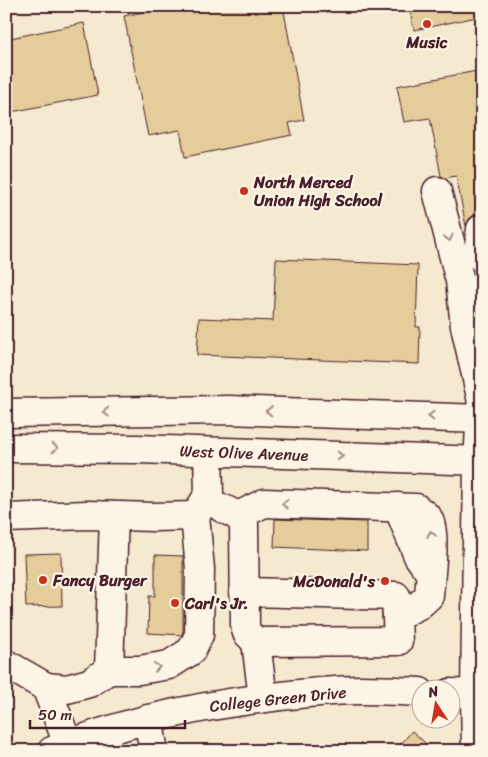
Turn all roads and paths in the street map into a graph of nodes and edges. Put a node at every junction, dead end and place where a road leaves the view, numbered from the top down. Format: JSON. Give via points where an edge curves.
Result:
{"nodes":[{"id":1,"x":437,"y":191,"type":"dead end"},
{"id":2,"x":481,"y":229,"type":"edge"},
{"id":3,"x":482,"y":258,"type":"edge"},
{"id":4,"x":481,"y":407,"type":"edge"},
{"id":5,"x":6,"y":413,"type":"edge"},
{"id":6,"x":6,"y":448,"type":"edge"},
{"id":7,"x":208,"y":452,"type":"junction"},
{"id":8,"x":480,"y":461,"type":"edge"},
{"id":9,"x":200,"y":508,"type":"junction"},
{"id":10,"x":114,"y":516,"type":"junction"},
{"id":11,"x":238,"y":516,"type":"junction"},
{"id":12,"x":6,"y":518,"type":"edge"},
{"id":13,"x":244,"y":592,"type":"junction"},
{"id":14,"x":397,"y":616,"type":"junction"},
{"id":15,"x":479,"y":617,"type":"edge"},
{"id":16,"x":256,"y":642,"type":"junction"},
{"id":17,"x":6,"y":664,"type":"edge"},
{"id":18,"x":109,"y":670,"type":"junction"},
{"id":19,"x":39,"y":682,"type":"junction"},
{"id":20,"x":6,"y":690,"type":"edge"},
{"id":21,"x":410,"y":692,"type":"edge"},
{"id":22,"x":469,"y":693,"type":"edge"},
{"id":23,"x":263,"y":698,"type":"junction"},
{"id":24,"x":148,"y":719,"type":"junction"},
{"id":25,"x":60,"y":747,"type":"edge"},
{"id":26,"x":154,"y":751,"type":"edge"},
{"id":27,"x":476,"y":751,"type":"edge"}],
"edges":[{"from":1,"to":4,"type":"main road","one_way":true,"via":[[460,280],[465,326]]},
{"from":2,"to":3,"type":"main road","via":[[479,246]]},
{"from":4,"to":5,"type":"main road","one_way":true},
{"from":4,"to":8,"type":"main road"},
{"from":6,"to":7,"type":"main road","name":"West Olive Avenue","one_way":true},
{"from":7,"to":8,"type":"main road","name":"West Olive Avenue","one_way":true},
{"from":7,"to":9,"type":"main road","via":[[208,494]]},
{"from":8,"to":15,"type":"main road"},
{"from":9,"to":10,"type":"main road","via":[[153,517]]},
{"from":9,"to":11,"type":"main road"},
{"from":18,"to":9,"type":"main road","one_way":true,"via":[[169,666],[190,651],[199,635]]},
{"from":10,"to":12,"type":"main road"},
{"from":10,"to":18,"type":"main road"},
{"from":11,"to":13,"type":"main road","via":[[244,524]]},
{"from":14,"to":11,"type":"main road","one_way":true,"via":[[429,596],[433,543],[428,518],[416,508],[264,503]]},
{"from":13,"to":14,"type":"main road","via":[[396,596]]},
{"from":13,"to":16,"type":"main road","via":[[245,626]]},
{"from":14,"to":16,"type":"main road","via":[[398,641]]},
{"from":15,"to":22,"type":"main road"},
{"from":16,"to":23,"type":"main road"},
{"from":17,"to":19,"type":"main road"},
{"from":18,"to":19,"type":"main road","via":[[89,683],[66,689]]},
{"from":19,"to":20,"type":"main road"},
{"from":19,"to":25,"type":"main road"},
{"from":21,"to":23,"type":"main road","name":"College Green Drive","via":[[359,690]]},
{"from":22,"to":27,"type":"main road"},
{"from":23,"to":24,"type":"main road","name":"College Green Drive","via":[[214,704]]},
{"from":24,"to":25,"type":"main road","name":"College Green Drive"},
{"from":24,"to":26,"type":"main road"}]}
